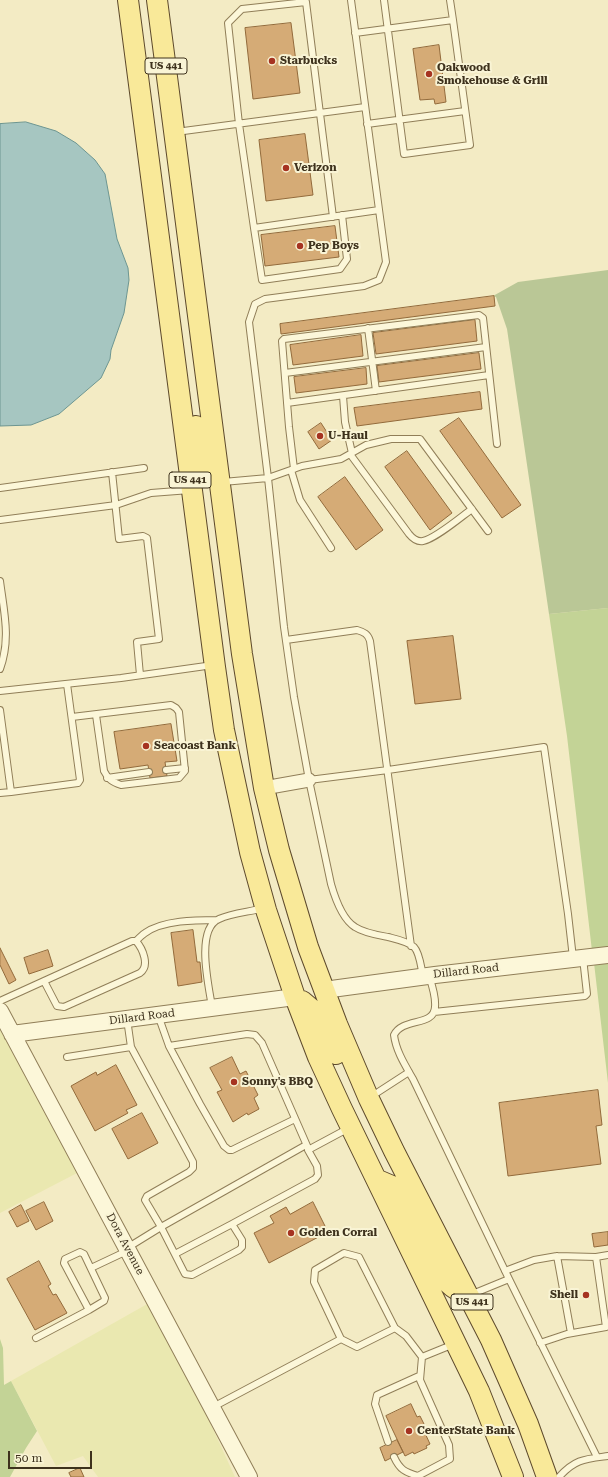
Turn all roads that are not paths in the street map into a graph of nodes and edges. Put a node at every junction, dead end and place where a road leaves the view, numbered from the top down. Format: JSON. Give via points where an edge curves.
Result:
{"nodes":[{"id":1,"x":128,"y":0,"type":"edge"},
{"id":2,"x":157,"y":0,"type":"edge"},
{"id":3,"x":351,"y":0,"type":"edge"},
{"id":4,"x":384,"y":0,"type":"edge"},
{"id":5,"x":450,"y":0,"type":"edge"},
{"id":6,"x":453,"y":20,"type":"junction"},
{"id":7,"x":388,"y":29,"type":"junction"},
{"id":8,"x":355,"y":33,"type":"junction"},
{"id":9,"x":365,"y":107,"type":"junction"},
{"id":10,"x":465,"y":111,"type":"junction"},
{"id":11,"x":319,"y":114,"type":"junction"},
{"id":12,"x":400,"y":120,"type":"junction"},
{"id":13,"x":239,"y":124,"type":"junction"},
{"id":14,"x":367,"y":124,"type":"junction"},
{"id":15,"x":174,"y":132,"type":"junction"},
{"id":16,"x":379,"y":210,"type":"junction"},
{"id":17,"x":342,"y":215,"type":"junction"},
{"id":18,"x":333,"y":217,"type":"junction"},
{"id":19,"x":254,"y":228,"type":"junction"},
{"id":20,"x":168,"y":307,"type":"junction"},
{"id":21,"x":368,"y":328,"type":"junction"},
{"id":22,"x":486,"y":347,"type":"junction"},
{"id":23,"x":372,"y":362,"type":"junction"},
{"id":24,"x":285,"y":373,"type":"junction"},
{"id":25,"x":489,"y":375,"type":"junction"},
{"id":26,"x":376,"y":391,"type":"junction"},
{"id":27,"x":343,"y":396,"type":"junction"},
{"id":28,"x":287,"y":404,"type":"junction"},
{"id":29,"x":498,"y":444,"type":"dead end"},
{"id":30,"x":351,"y":454,"type":"junction"},
{"id":31,"x":144,"y":468,"type":"dead end"},
{"id":32,"x":293,"y":470,"type":"junction"},
{"id":33,"x":112,"y":472,"type":"junction"},
{"id":34,"x":268,"y":478,"type":"junction"},
{"id":35,"x":220,"y":483,"type":"junction"},
{"id":36,"x":0,"y":488,"type":"edge"},
{"id":37,"x":192,"y":490,"type":"junction"},
{"id":38,"x":116,"y":505,"type":"junction"},
{"id":39,"x":472,"y":509,"type":"junction"},
{"id":40,"x":0,"y":520,"type":"edge"},
{"id":41,"x":488,"y":531,"type":"dead end"},
{"id":42,"x":331,"y":548,"type":"dead end"},
{"id":43,"x":0,"y":581,"type":"edge"},
{"id":44,"x":286,"y":640,"type":"junction"},
{"id":45,"x":242,"y":654,"type":"junction"},
{"id":46,"x":214,"y":665,"type":"junction"},
{"id":47,"x":0,"y":670,"type":"edge"},
{"id":48,"x":140,"y":675,"type":"junction"},
{"id":49,"x":67,"y":684,"type":"junction"},
{"id":50,"x":0,"y":691,"type":"edge"},
{"id":51,"x":0,"y":710,"type":"edge"},
{"id":52,"x":96,"y":715,"type":"junction"},
{"id":53,"x":72,"y":717,"type":"junction"},
{"id":54,"x":185,"y":768,"type":"junction"},
{"id":55,"x":166,"y":770,"type":"dead end"},
{"id":56,"x":388,"y":770,"type":"junction"},
{"id":57,"x":149,"y":772,"type":"dead end"},
{"id":58,"x":107,"y":778,"type":"junction"},
{"id":59,"x":309,"y":780,"type":"junction"},
{"id":60,"x":264,"y":788,"type":"junction"},
{"id":61,"x":11,"y":792,"type":"junction"},
{"id":62,"x":0,"y":793,"type":"edge"},
{"id":63,"x":266,"y":909,"type":"junction"},
{"id":64,"x":217,"y":920,"type":"junction"},
{"id":65,"x":136,"y":941,"type":"junction"},
{"id":66,"x":411,"y":946,"type":"junction"},
{"id":67,"x":608,"y":955,"type":"edge"},
{"id":68,"x":578,"y":959,"type":"junction"},
{"id":69,"x":426,"y":976,"type":"junction"},
{"id":70,"x":44,"y":981,"type":"junction"},
{"id":71,"x":324,"y":990,"type":"junction"},
{"id":72,"x":295,"y":997,"type":"junction"},
{"id":73,"x":0,"y":1002,"type":"edge"},
{"id":74,"x":212,"y":1008,"type":"junction"},
{"id":75,"x":0,"y":1011,"type":"edge"},
{"id":76,"x":434,"y":1012,"type":"junction"},
{"id":77,"x":158,"y":1015,"type":"junction"},
{"id":78,"x":127,"y":1019,"type":"junction"},
{"id":79,"x":12,"y":1034,"type":"junction"},
{"id":80,"x":169,"y":1046,"type":"junction"},
{"id":81,"x":130,"y":1047,"type":"junction"},
{"id":82,"x":67,"y":1057,"type":"dead end"},
{"id":83,"x":409,"y":1072,"type":"junction"},
{"id":84,"x":369,"y":1098,"type":"junction"},
{"id":85,"x":295,"y":1119,"type":"junction"},
{"id":86,"x":351,"y":1127,"type":"junction"},
{"id":87,"x":307,"y":1147,"type":"junction"},
{"id":88,"x":376,"y":1179,"type":"junction"},
{"id":89,"x":232,"y":1224,"type":"junction"},
{"id":90,"x":161,"y":1227,"type":"junction"},
{"id":91,"x":127,"y":1249,"type":"junction"},
{"id":92,"x":175,"y":1254,"type":"junction"},
{"id":93,"x":608,"y":1255,"type":"edge"},
{"id":94,"x":557,"y":1256,"type":"junction"},
{"id":95,"x":596,"y":1257,"type":"junction"},
{"id":96,"x":92,"y":1268,"type":"junction"},
{"id":97,"x":505,"y":1271,"type":"junction"},
{"id":98,"x":509,"y":1279,"type":"junction"},
{"id":99,"x":469,"y":1296,"type":"junction"},
{"id":100,"x":89,"y":1310,"type":"junction"},
{"id":101,"x":394,"y":1328,"type":"junction"},
{"id":102,"x":571,"y":1333,"type":"junction"},
{"id":103,"x":36,"y":1338,"type":"dead end"},
{"id":104,"x":341,"y":1339,"type":"junction"},
{"id":105,"x":456,"y":1343,"type":"junction"},
{"id":106,"x":540,"y":1343,"type":"junction"},
{"id":107,"x":422,"y":1357,"type":"junction"},
{"id":108,"x":419,"y":1376,"type":"junction"},
{"id":109,"x":212,"y":1407,"type":"junction"},
{"id":110,"x":388,"y":1442,"type":"dead end"},
{"id":111,"x":608,"y":1456,"type":"edge"},
{"id":112,"x":394,"y":1457,"type":"dead end"},
{"id":113,"x":597,"y":1457,"type":"junction"},
{"id":114,"x":249,"y":1477,"type":"edge"},
{"id":115,"x":513,"y":1477,"type":"edge"},
{"id":116,"x":547,"y":1477,"type":"edge"},
{"id":117,"x":559,"y":1477,"type":"edge"}],
"edges":[{"from":1,"to":20,"type":"main road","number":"US 441"},
{"from":2,"to":15,"type":"main road","number":"US 441"},
{"from":3,"to":8,"type":"lane"},
{"from":4,"to":7,"type":"lane"},
{"from":5,"to":6,"type":"lane"},
{"from":6,"to":7,"type":"lane"},
{"from":6,"to":10,"type":"lane"},
{"from":7,"to":8,"type":"lane"},
{"from":7,"to":12,"type":"lane"},
{"from":8,"to":9,"type":"lane"},
{"from":9,"to":11,"type":"lane"},
{"from":9,"to":14,"type":"lane"},
{"from":10,"to":12,"type":"lane"},
{"from":10,"to":12,"type":"lane","via":[[470,145],[404,154]]},
{"from":11,"to":13,"type":"lane"},
{"from":11,"to":13,"type":"lane","via":[[306,2],[242,9],[228,23]]},
{"from":11,"to":18,"type":"lane"},
{"from":12,"to":14,"type":"lane"},
{"from":13,"to":15,"type":"lane"},
{"from":13,"to":19,"type":"lane"},
{"from":14,"to":16,"type":"lane"},
{"from":15,"to":35,"type":"main road","number":"US 441"},
{"from":16,"to":17,"type":"lane"},
{"from":16,"to":34,"type":"lane","via":[[386,262],[379,280],[364,286],[265,299],[255,304],[249,322]]},
{"from":17,"to":18,"type":"lane"},
{"from":17,"to":19,"type":"lane","via":[[347,259],[340,269],[262,280]]},
{"from":18,"to":19,"type":"lane"},
{"from":20,"to":35,"type":"main road","via":[[181,330],[185,345],[198,444],[203,460]]},
{"from":20,"to":37,"type":"main road","number":"US 441"},
{"from":21,"to":22,"type":"lane","via":[[479,315],[483,318]]},
{"from":21,"to":23,"type":"lane"},
{"from":21,"to":24,"type":"lane","via":[[284,338],[282,340]]},
{"from":22,"to":23,"type":"lane"},
{"from":22,"to":25,"type":"lane"},
{"from":23,"to":24,"type":"lane"},
{"from":23,"to":26,"type":"lane"},
{"from":24,"to":28,"type":"lane"},
{"from":25,"to":26,"type":"lane"},
{"from":25,"to":29,"type":"lane"},
{"from":26,"to":27,"type":"lane"},
{"from":27,"to":28,"type":"lane"},
{"from":27,"to":30,"type":"lane"},
{"from":28,"to":32,"type":"lane"},
{"from":30,"to":32,"type":"lane","via":[[341,460],[302,466]]},
{"from":30,"to":39,"type":"lane","via":[[366,445],[391,440],[420,439]]},
{"from":30,"to":39,"type":"lane","via":[[409,534],[417,541],[432,537]]},
{"from":31,"to":33,"type":"lane"},
{"from":32,"to":34,"type":"lane"},
{"from":32,"to":42,"type":"lane","via":[[300,500]]},
{"from":33,"to":36,"type":"lane"},
{"from":33,"to":38,"type":"lane"},
{"from":34,"to":35,"type":"lane"},
{"from":34,"to":44,"type":"lane"},
{"from":35,"to":45,"type":"main road","number":"US 441"},
{"from":37,"to":38,"type":"lane","via":[[151,493]]},
{"from":37,"to":45,"type":"main road","via":[[200,498],[214,528],[225,617],[229,632]]},
{"from":37,"to":46,"type":"main road","number":"US 441"},
{"from":38,"to":40,"type":"lane"},
{"from":38,"to":48,"type":"lane","via":[[119,539],[143,536],[147,538],[159,639],[137,642]]},
{"from":39,"to":41,"type":"lane"},
{"from":43,"to":47,"type":"lane","via":[[6,625],[6,651]]},
{"from":44,"to":56,"type":"lane","via":[[357,630],[368,636]]},
{"from":44,"to":59,"type":"lane"},
{"from":45,"to":60,"type":"main road","number":"US 441"},
{"from":46,"to":48,"type":"lane"},
{"from":46,"to":63,"type":"main road","number":"US 441","via":[[236,792]]},
{"from":48,"to":49,"type":"lane"},
{"from":49,"to":50,"type":"lane"},
{"from":49,"to":53,"type":"lane"},
{"from":51,"to":61,"type":"lane"},
{"from":52,"to":53,"type":"lane"},
{"from":52,"to":54,"type":"lane","via":[[171,705],[179,712]]},
{"from":52,"to":58,"type":"lane"},
{"from":53,"to":61,"type":"lane","via":[[80,780],[78,783]]},
{"from":54,"to":55,"type":"lane"},
{"from":54,"to":58,"type":"lane","via":[[179,778],[121,785]]},
{"from":56,"to":59,"type":"lane"},
{"from":56,"to":66,"type":"lane"},
{"from":56,"to":68,"type":"lane","via":[[544,747],[568,914]]},
{"from":57,"to":58,"type":"lane"},
{"from":59,"to":60,"type":"street"},
{"from":59,"to":66,"type":"lane","via":[[331,884],[344,915],[355,927],[372,934],[394,938]]},
{"from":60,"to":71,"type":"main road","number":"US 441","via":[[294,902]]},
{"from":61,"to":62,"type":"lane"},
{"from":63,"to":64,"type":"lane"},
{"from":63,"to":71,"type":"main road","via":[[301,972],[312,984]]},
{"from":63,"to":72,"type":"main road","number":"US 441"},
{"from":64,"to":65,"type":"lane","via":[[172,923],[146,932]]},
{"from":64,"to":74,"type":"lane","via":[[209,930],[205,943]]},
{"from":65,"to":70,"type":"lane"},
{"from":65,"to":70,"type":"lane","via":[[141,946],[146,966],[144,970],[64,1007],[57,1006]]},
{"from":66,"to":69,"type":"lane","via":[[416,951]]},
{"from":67,"to":68,"type":"street","name":"Dillard Road"},
{"from":68,"to":69,"type":"street","name":"Dillard Road"},
{"from":68,"to":76,"type":"lane","via":[[587,994],[585,996]]},
{"from":69,"to":71,"type":"street","name":"Dillard Road"},
{"from":69,"to":76,"type":"lane","via":[[434,992]]},
{"from":70,"to":73,"type":"lane"},
{"from":71,"to":84,"type":"main road","number":"US 441"},
{"from":72,"to":74,"type":"street","name":"Dillard Road"},
{"from":72,"to":84,"type":"main road","via":[[315,1012],[354,1090],[359,1095]]},
{"from":72,"to":86,"type":"main road","number":"US 441","via":[[318,1057]]},
{"from":74,"to":77,"type":"street","name":"Dillard Road"},
{"from":75,"to":79,"type":"street","name":"Dora Avenue"},
{"from":76,"to":83,"type":"lane","via":[[431,1017],[422,1021],[402,1026],[394,1035],[400,1056]]},
{"from":77,"to":78,"type":"street","name":"Dillard Road"},
{"from":77,"to":80,"type":"lane"},
{"from":78,"to":79,"type":"street","name":"Dillard Road"},
{"from":78,"to":81,"type":"lane"},
{"from":79,"to":91,"type":"street","name":"Dora Avenue"},
{"from":80,"to":85,"type":"lane","via":[[247,1034],[255,1035],[262,1043]]},
{"from":80,"to":85,"type":"lane","via":[[228,1150]]},
{"from":81,"to":82,"type":"lane"},
{"from":81,"to":90,"type":"lane","via":[[193,1162],[193,1168],[189,1172],[147,1196],[145,1200]]},
{"from":83,"to":84,"type":"lane"},
{"from":83,"to":97,"type":"lane"},
{"from":84,"to":99,"type":"main road","number":"US 441"},
{"from":85,"to":87,"type":"lane"},
{"from":86,"to":87,"type":"lane"},
{"from":86,"to":88,"type":"main road","number":"US 441"},
{"from":87,"to":89,"type":"lane","via":[[317,1166],[318,1175],[315,1179]]},
{"from":87,"to":90,"type":"lane"},
{"from":88,"to":99,"type":"main road","via":[[392,1186],[398,1193],[447,1284]]},
{"from":88,"to":105,"type":"main road","number":"US 441"},
{"from":89,"to":92,"type":"lane"},
{"from":89,"to":92,"type":"lane","via":[[242,1240],[242,1247],[192,1275],[185,1274]]},
{"from":90,"to":91,"type":"lane"},
{"from":90,"to":92,"type":"lane"},
{"from":91,"to":96,"type":"lane"},
{"from":91,"to":109,"type":"street","name":"Dora Avenue"},
{"from":93,"to":95,"type":"lane"},
{"from":94,"to":95,"type":"lane"},
{"from":94,"to":97,"type":"lane","via":[[534,1260]]},
{"from":94,"to":102,"type":"lane"},
{"from":95,"to":102,"type":"lane","via":[[606,1327]]},
{"from":96,"to":100,"type":"lane","via":[[105,1298]]},
{"from":96,"to":100,"type":"lane","via":[[80,1252],[65,1259],[64,1263]]},
{"from":97,"to":98,"type":"lane"},
{"from":98,"to":99,"type":"lane"},
{"from":98,"to":106,"type":"lane"},
{"from":99,"to":116,"type":"main road","number":"US 441","via":[[510,1382]]},
{"from":100,"to":103,"type":"lane"},
{"from":101,"to":104,"type":"lane","via":[[357,1346]]},
{"from":101,"to":104,"type":"lane","via":[[359,1257],[344,1253],[315,1270],[314,1282]]},
{"from":101,"to":107,"type":"lane","via":[[406,1336]]},
{"from":102,"to":106,"type":"lane"},
{"from":104,"to":109,"type":"lane"},
{"from":105,"to":107,"type":"lane"},
{"from":105,"to":115,"type":"main road","number":"US 441"},
{"from":106,"to":113,"type":"lane"},
{"from":107,"to":108,"type":"lane"},
{"from":108,"to":110,"type":"lane","via":[[377,1395],[376,1404]]},
{"from":108,"to":112,"type":"lane","via":[[449,1445],[450,1459],[418,1476],[408,1473],[399,1466]]},
{"from":109,"to":114,"type":"street","name":"Dora Avenue"},
{"from":111,"to":113,"type":"lane"},
{"from":113,"to":117,"type":"lane","via":[[580,1460],[569,1466]]}]}
